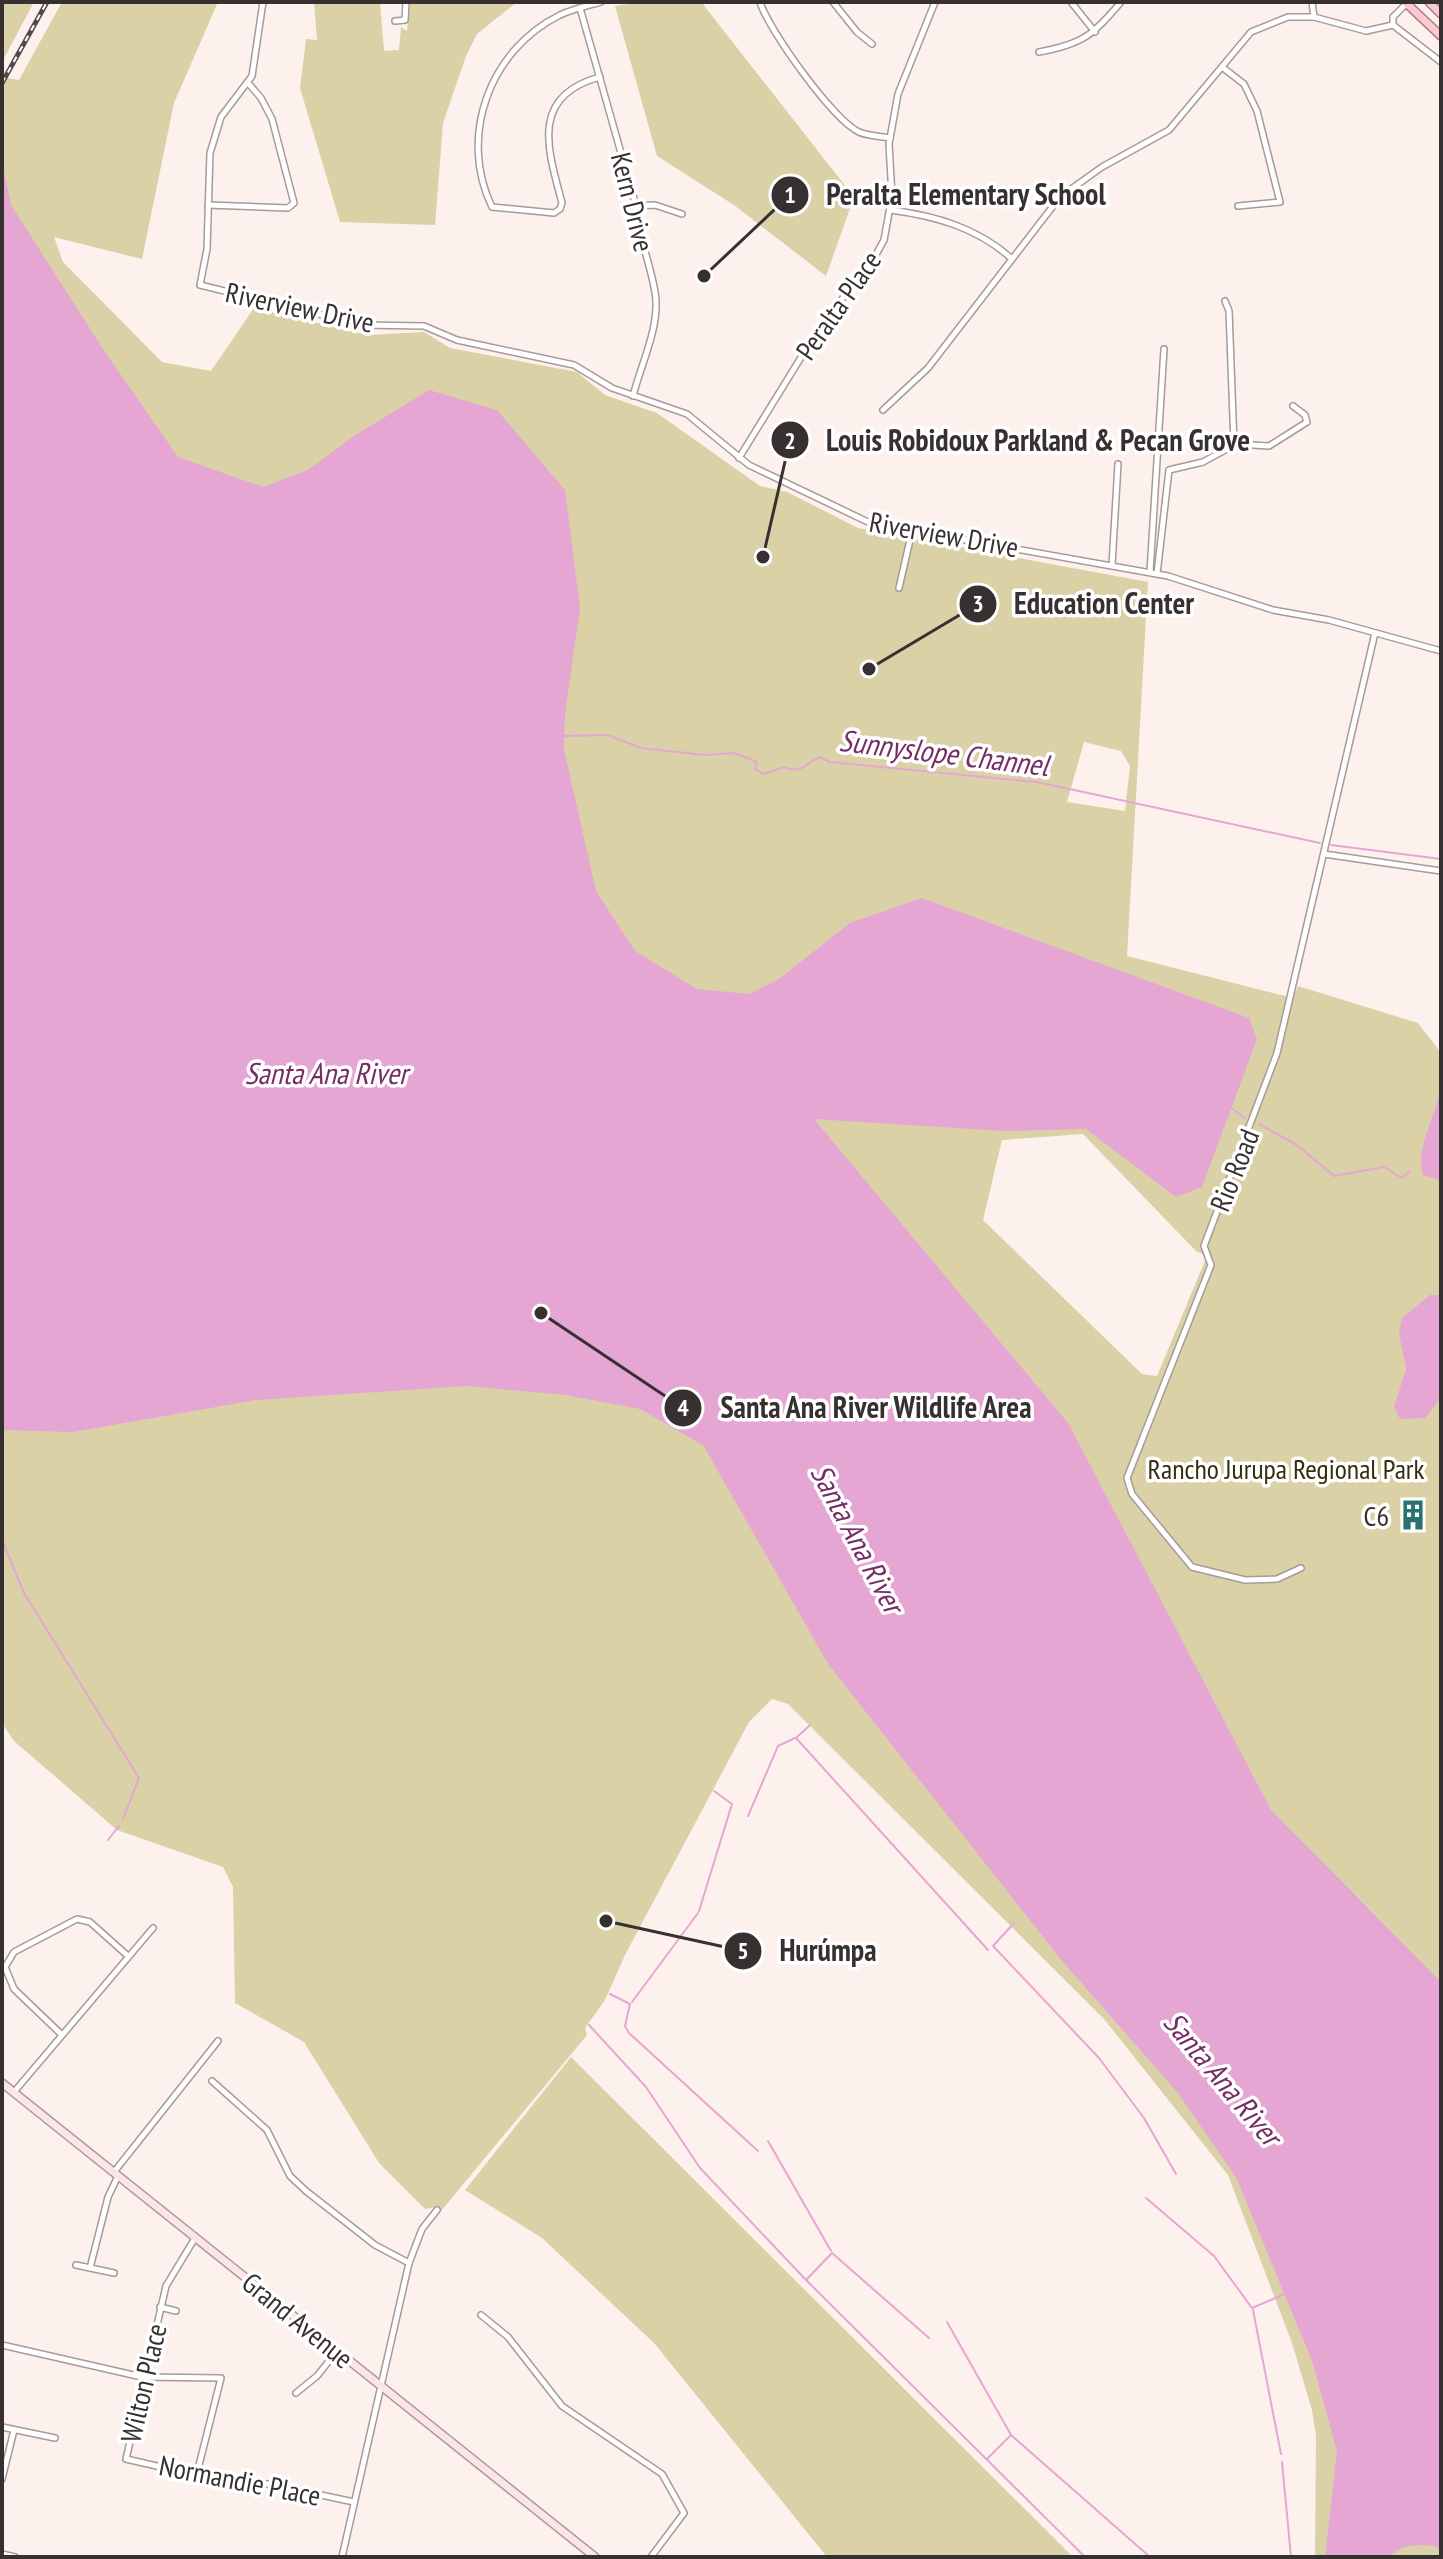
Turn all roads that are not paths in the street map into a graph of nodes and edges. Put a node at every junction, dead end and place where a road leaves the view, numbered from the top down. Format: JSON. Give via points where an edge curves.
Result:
{"nodes":[{"id":1,"x":263,"y":2,"type":"edge"},
{"id":2,"x":406,"y":2,"type":"edge"},
{"id":3,"x":601,"y":2,"type":"edge"},
{"id":4,"x":760,"y":2,"type":"edge"},
{"id":5,"x":833,"y":2,"type":"edge"},
{"id":6,"x":935,"y":2,"type":"edge"},
{"id":7,"x":1071,"y":2,"type":"edge"},
{"id":8,"x":1121,"y":2,"type":"edge"},
{"id":9,"x":1312,"y":2,"type":"edge"},
{"id":10,"x":1406,"y":2,"type":"edge"},
{"id":11,"x":1429,"y":2,"type":"edge"},
{"id":12,"x":580,"y":8,"type":"junction"},
{"id":13,"x":1441,"y":14,"type":"edge"},
{"id":14,"x":1314,"y":17,"type":"junction"},
{"id":15,"x":395,"y":21,"type":"dead end"},
{"id":16,"x":1393,"y":25,"type":"junction"},
{"id":17,"x":1096,"y":32,"type":"junction"},
{"id":18,"x":1441,"y":36,"type":"edge"},
{"id":19,"x":872,"y":44,"type":"dead end"},
{"id":20,"x":1039,"y":52,"type":"dead end"},
{"id":21,"x":1441,"y":62,"type":"edge"},
{"id":22,"x":1222,"y":67,"type":"junction"},
{"id":23,"x":600,"y":77,"type":"junction"},
{"id":24,"x":248,"y":83,"type":"junction"},
{"id":25,"x":890,"y":138,"type":"junction"},
{"id":26,"x":208,"y":205,"type":"junction"},
{"id":27,"x":636,"y":206,"type":"junction"},
{"id":28,"x":1238,"y":206,"type":"dead end"},
{"id":29,"x":891,"y":210,"type":"junction"},
{"id":30,"x":682,"y":214,"type":"dead end"},
{"id":31,"x":1012,"y":259,"type":"junction"},
{"id":32,"x":1225,"y":301,"type":"dead end"},
{"id":33,"x":1164,"y":349,"type":"dead end"},
{"id":34,"x":633,"y":396,"type":"junction"},
{"id":35,"x":1293,"y":406,"type":"dead end"},
{"id":36,"x":883,"y":410,"type":"dead end"},
{"id":37,"x":1234,"y":445,"type":"junction"},
{"id":38,"x":739,"y":458,"type":"junction"},
{"id":39,"x":1118,"y":464,"type":"dead end"},
{"id":40,"x":1158,"y":473,"type":"junction"},
{"id":41,"x":1167,"y":474,"type":"junction"},
{"id":42,"x":912,"y":531,"type":"junction"},
{"id":43,"x":1112,"y":565,"type":"junction"},
{"id":44,"x":1154,"y":573,"type":"junction"},
{"id":45,"x":899,"y":588,"type":"dead end"},
{"id":46,"x":1375,"y":633,"type":"junction"},
{"id":47,"x":1441,"y":651,"type":"edge"},
{"id":48,"x":1324,"y":851,"type":"junction"},
{"id":49,"x":1441,"y":871,"type":"edge"},
{"id":50,"x":1301,"y":1568,"type":"dead end"},
{"id":51,"x":153,"y":1928,"type":"dead end"},
{"id":52,"x":128,"y":1956,"type":"junction"},
{"id":53,"x":62,"y":2035,"type":"junction"},
{"id":54,"x":218,"y":2041,"type":"dead end"},
{"id":55,"x":212,"y":2081,"type":"dead end"},
{"id":56,"x":2,"y":2083,"type":"edge"},
{"id":57,"x":14,"y":2092,"type":"junction"},
{"id":58,"x":116,"y":2174,"type":"junction"},
{"id":59,"x":437,"y":2210,"type":"dead end"},
{"id":60,"x":195,"y":2238,"type":"junction"},
{"id":61,"x":409,"y":2263,"type":"junction"},
{"id":62,"x":76,"y":2265,"type":"dead end"},
{"id":63,"x":90,"y":2268,"type":"junction"},
{"id":64,"x":114,"y":2273,"type":"dead end"},
{"id":65,"x":160,"y":2307,"type":"junction"},
{"id":66,"x":176,"y":2311,"type":"dead end"},
{"id":67,"x":481,"y":2315,"type":"dead end"},
{"id":68,"x":2,"y":2345,"type":"edge"},
{"id":69,"x":337,"y":2351,"type":"junction"},
{"id":70,"x":142,"y":2377,"type":"junction"},
{"id":71,"x":382,"y":2387,"type":"junction"},
{"id":72,"x":296,"y":2393,"type":"dead end"},
{"id":73,"x":2,"y":2427,"type":"edge"},
{"id":74,"x":14,"y":2430,"type":"junction"},
{"id":75,"x":55,"y":2438,"type":"dead end"},
{"id":76,"x":126,"y":2459,"type":"joint"},
{"id":77,"x":197,"y":2473,"type":"junction"},
{"id":78,"x":2,"y":2479,"type":"edge"},
{"id":79,"x":354,"y":2502,"type":"junction"},
{"id":80,"x":2,"y":2554,"type":"edge"},
{"id":81,"x":15,"y":2557,"type":"edge"},
{"id":82,"x":342,"y":2557,"type":"edge"},
{"id":83,"x":595,"y":2557,"type":"edge"},
{"id":84,"x":651,"y":2557,"type":"edge"}],
"edges":[{"from":1,"to":24,"type":"street"},
{"from":2,"to":15,"type":"street","via":[[405,20]]},
{"from":3,"to":12,"type":"street"},
{"from":4,"to":25,"type":"street","via":[[769,27],[842,119],[861,133]]},
{"from":5,"to":19,"type":"street"},
{"from":6,"to":25,"type":"street","name":"Peralta Place","via":[[898,94]]},
{"from":7,"to":17,"type":"street"},
{"from":8,"to":17,"type":"street"},
{"from":9,"to":14,"type":"street"},
{"from":10,"to":16,"type":"street"},
{"from":10,"to":18,"type":"main road"},
{"from":11,"to":13,"type":"main road"},
{"from":12,"to":23,"type":"street","name":"Kern Drive"},
{"from":12,"to":23,"type":"street","via":[[547,22],[512,50],[498,71],[476,139],[492,207],[554,213],[560,209],[547,150],[550,121],[569,90]]},
{"from":14,"to":16,"type":"street","via":[[1366,31]]},
{"from":14,"to":22,"type":"street","via":[[1288,17],[1251,32]]},
{"from":16,"to":21,"type":"street"},
{"from":17,"to":20,"type":"street","via":[[1074,46]]},
{"from":22,"to":28,"type":"street","via":[[1244,84],[1257,111],[1280,202]]},
{"from":22,"to":31,"type":"street","via":[[1169,130],[1060,197]]},
{"from":23,"to":27,"type":"street","name":"Kern Drive"},
{"from":24,"to":26,"type":"street","via":[[214,134]]},
{"from":24,"to":26,"type":"street","via":[[272,119],[294,203],[286,208]]},
{"from":25,"to":29,"type":"street","name":"Peralta Place"},
{"from":26,"to":34,"type":"street","name":"Riverview Drive","via":[[200,285],[363,325],[429,327],[457,340],[574,365]]},
{"from":27,"to":30,"type":"street","via":[[655,205]]},
{"from":27,"to":34,"type":"street","name":"Kern Drive","via":[[656,302]]},
{"from":29,"to":31,"type":"street","via":[[966,229]]},
{"from":29,"to":38,"type":"street","name":"Peralta Place","via":[[872,262],[821,325]]},
{"from":31,"to":36,"type":"street","via":[[928,368]]},
{"from":32,"to":37,"type":"street"},
{"from":33,"to":40,"type":"street"},
{"from":34,"to":38,"type":"street","name":"Riverview Drive","via":[[698,421]]},
{"from":35,"to":37,"type":"street","via":[[1307,418],[1305,423],[1269,446]]},
{"from":37,"to":41,"type":"street"},
{"from":38,"to":42,"type":"street","name":"Riverview Drive","via":[[855,518]]},
{"from":39,"to":43,"type":"street"},
{"from":40,"to":41,"type":"street"},
{"from":40,"to":44,"type":"street"},
{"from":41,"to":44,"type":"street"},
{"from":42,"to":43,"type":"street","name":"Riverview Drive"},
{"from":42,"to":45,"type":"street"},
{"from":43,"to":44,"type":"street","name":"Riverview Drive"},
{"from":44,"to":46,"type":"street","name":"Riverview Drive","via":[[1273,610]]},
{"from":46,"to":47,"type":"street","name":"Riverview Drive"},
{"from":46,"to":48,"type":"street","name":"Rio Road"},
{"from":48,"to":49,"type":"street"},
{"from":48,"to":50,"type":"street","name":"Rio Road","via":[[1269,1080],[1204,1246],[1211,1265],[1127,1478],[1132,1494],[1192,1567],[1245,1580],[1277,1579]]},
{"from":51,"to":52,"type":"street"},
{"from":52,"to":53,"type":"street"},
{"from":52,"to":53,"type":"street","via":[[90,1922],[77,1919],[14,1952],[5,1967],[14,1989]]},
{"from":53,"to":57,"type":"street"},
{"from":54,"to":58,"type":"street"},
{"from":55,"to":61,"type":"street","via":[[267,2130],[290,2176],[306,2191],[375,2245]]},
{"from":56,"to":57,"type":"street","name":"Grand Avenue"},
{"from":57,"to":58,"type":"street","name":"Grand Avenue"},
{"from":58,"to":60,"type":"street","name":"Grand Avenue"},
{"from":58,"to":63,"type":"street"},
{"from":59,"to":61,"type":"street","via":[[422,2229]]},
{"from":60,"to":65,"type":"street","name":"Wilton Place","via":[[175,2268]]},
{"from":60,"to":69,"type":"street","name":"Grand Avenue"},
{"from":61,"to":71,"type":"street"},
{"from":62,"to":63,"type":"street"},
{"from":63,"to":64,"type":"street"},
{"from":65,"to":66,"type":"street","name":"Wilton Place"},
{"from":65,"to":70,"type":"street","name":"Wilton Place"},
{"from":67,"to":84,"type":"street","via":[[508,2337],[562,2406],[662,2474],[684,2513]]},
{"from":68,"to":70,"type":"street"},
{"from":69,"to":71,"type":"street","name":"Grand Avenue"},
{"from":69,"to":72,"type":"street"},
{"from":70,"to":76,"type":"street","name":"Wilton Place"},
{"from":70,"to":77,"type":"street","via":[[221,2378]]},
{"from":71,"to":79,"type":"street"},
{"from":71,"to":83,"type":"street","name":"Grand Avenue"},
{"from":73,"to":74,"type":"street"},
{"from":74,"to":75,"type":"street"},
{"from":74,"to":78,"type":"street"},
{"from":76,"to":77,"type":"street","name":"Normandie Place"},
{"from":77,"to":79,"type":"street","name":"Normandie Place"},
{"from":79,"to":82,"type":"street"},
{"from":80,"to":81,"type":"street"}]}
